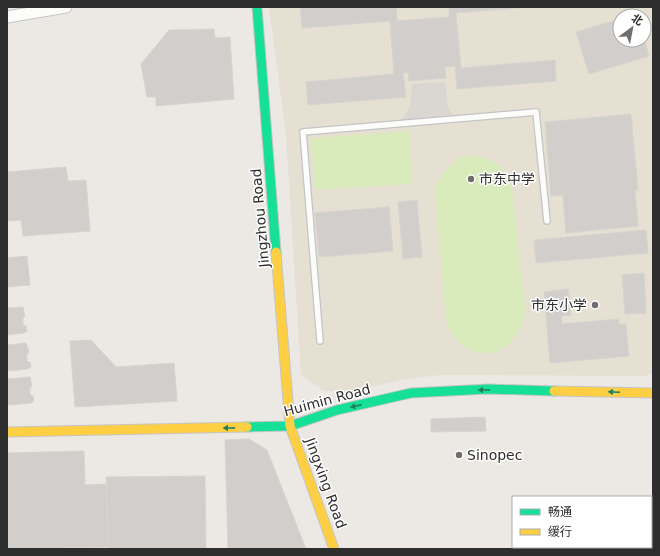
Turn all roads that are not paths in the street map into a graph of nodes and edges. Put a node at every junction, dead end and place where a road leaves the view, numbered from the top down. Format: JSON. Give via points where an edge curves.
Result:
{"nodes":[{"id":1,"x":66,"y":7,"type":"edge"},
{"id":2,"x":257,"y":7,"type":"edge"},
{"id":3,"x":7,"y":17,"type":"edge"},
{"id":4,"x":547,"y":221,"type":"dead end"},
{"id":5,"x":320,"y":340,"type":"dead end"},
{"id":6,"x":653,"y":393,"type":"edge"},
{"id":7,"x":290,"y":426,"type":"junction"},
{"id":8,"x":7,"y":432,"type":"edge"},
{"id":9,"x":334,"y":549,"type":"edge"}],
"edges":[{"from":1,"to":3,"type":"street"},
{"from":2,"to":7,"type":"street","name":"Jingzhou Road"},
{"from":4,"to":5,"type":"lane","via":[[536,112],[303,132]]},
{"from":6,"to":7,"type":"street","name":"Huimin Road","one_way":true,"via":[[488,389],[411,393],[336,410]]},
{"from":7,"to":8,"type":"street","name":"Huimin Road","one_way":true},
{"from":7,"to":9,"type":"street","name":"Jingxing Road"}]}
